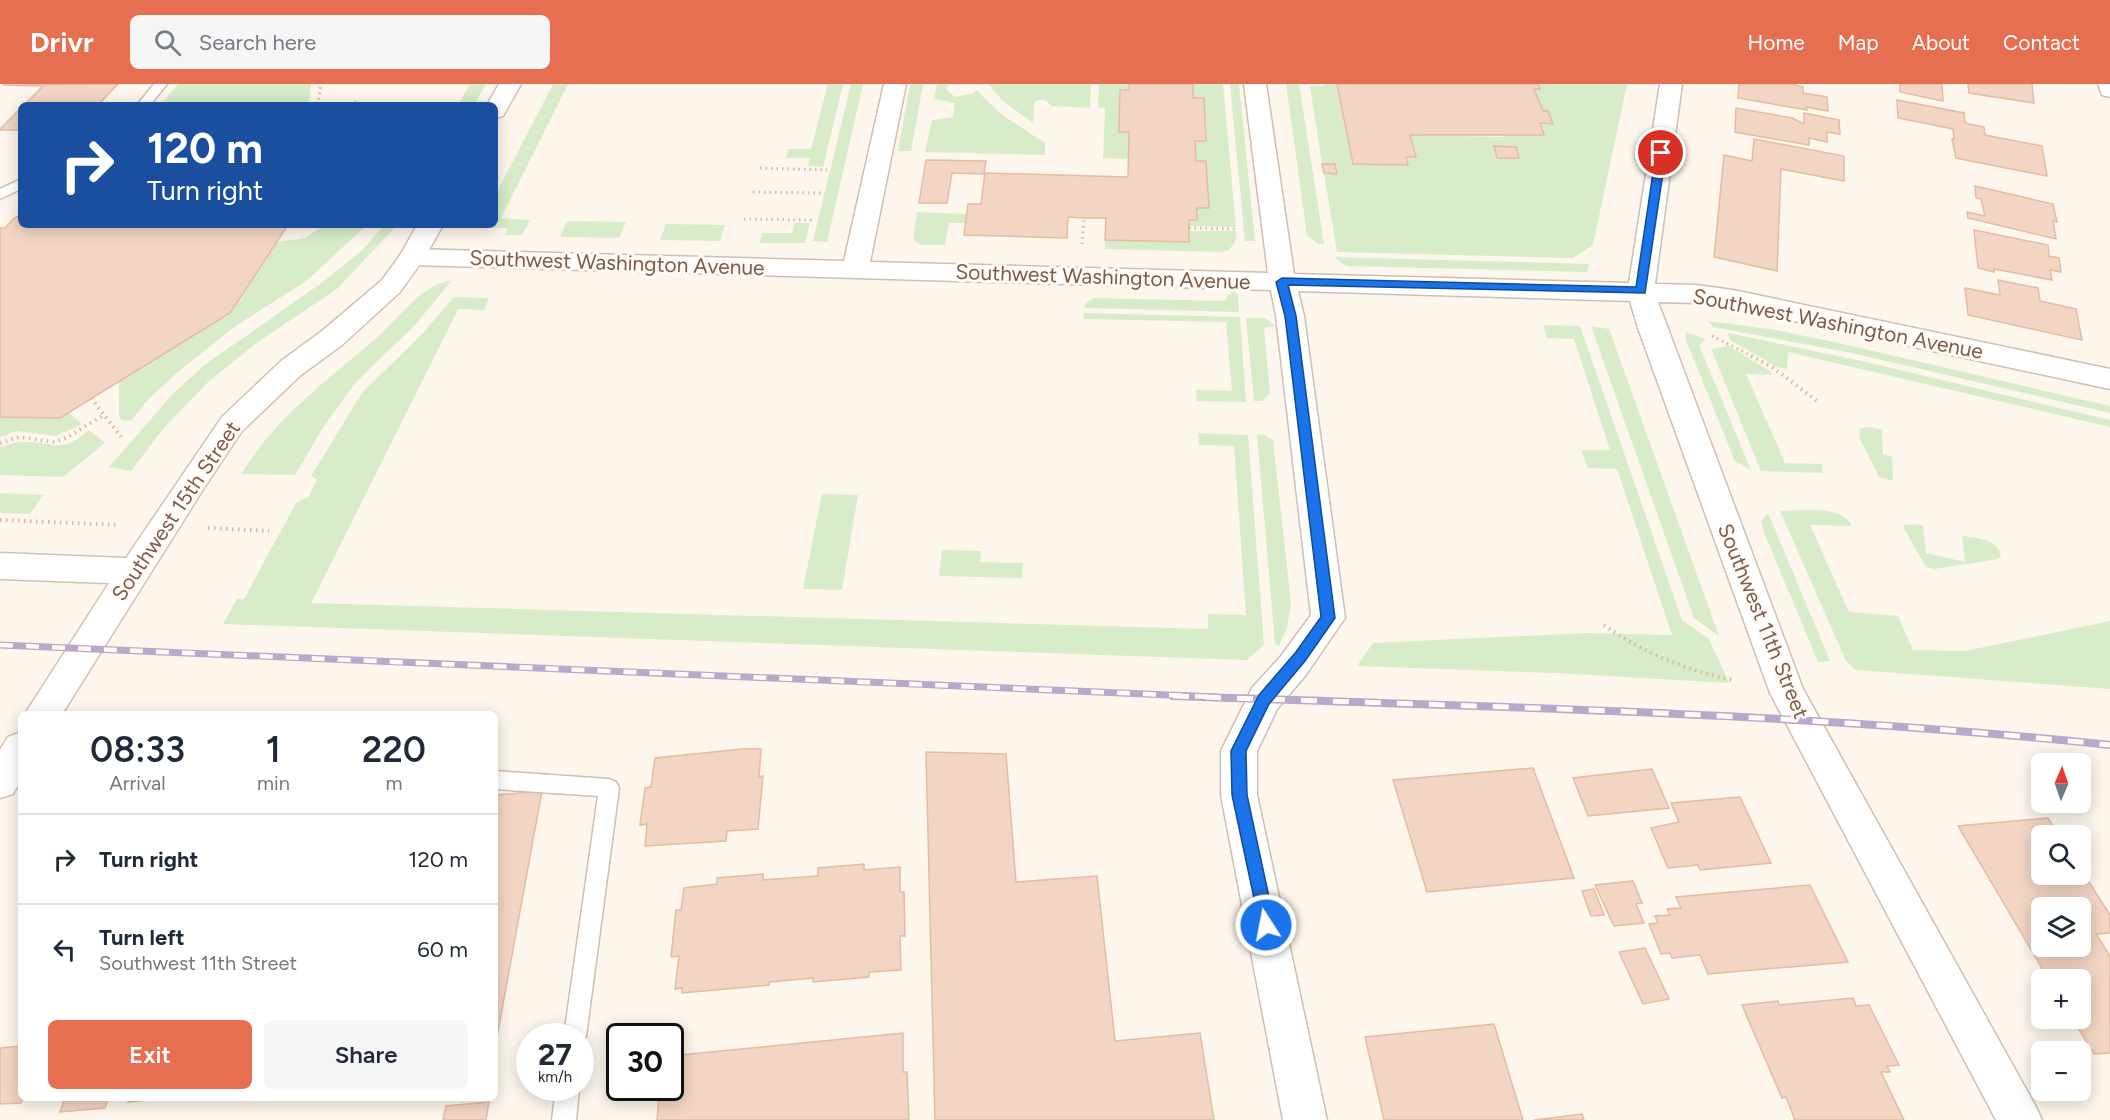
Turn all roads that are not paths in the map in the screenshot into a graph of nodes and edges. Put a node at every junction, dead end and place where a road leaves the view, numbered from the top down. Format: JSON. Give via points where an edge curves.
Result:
{"nodes":[{"id":1,"x":161,"y":84,"type":"edge"},
{"id":2,"x":510,"y":84,"type":"edge"},
{"id":3,"x":895,"y":84,"type":"edge"},
{"id":4,"x":1255,"y":84,"type":"edge"},
{"id":5,"x":1671,"y":84,"type":"edge"},
{"id":6,"x":2109,"y":84,"type":"edge"},
{"id":7,"x":2110,"y":90,"type":"edge"},
{"id":8,"x":146,"y":102,"type":"edge"},
{"id":9,"x":498,"y":106,"type":"edge"},
{"id":10,"x":18,"y":185,"type":"edge"},
{"id":11,"x":0,"y":195,"type":"edge"},
{"id":12,"x":428,"y":228,"type":"edge"},
{"id":13,"x":412,"y":257,"type":"junction"},
{"id":14,"x":855,"y":269,"type":"junction"},
{"id":15,"x":1282,"y":282,"type":"junction"},
{"id":16,"x":1641,"y":291,"type":"junction"},
{"id":17,"x":2110,"y":379,"type":"edge"},
{"id":18,"x":0,"y":566,"type":"edge"},
{"id":19,"x":135,"y":571,"type":"junction"},
{"id":20,"x":45,"y":711,"type":"edge"},
{"id":21,"x":498,"y":780,"type":"edge"},
{"id":22,"x":577,"y":1023,"type":"edge"},
{"id":23,"x":566,"y":1101,"type":"edge"},
{"id":24,"x":564,"y":1120,"type":"edge"},
{"id":25,"x":1305,"y":1120,"type":"edge"},
{"id":26,"x":2020,"y":1120,"type":"edge"}],
"edges":[{"from":1,"to":8,"type":"lane"},
{"from":2,"to":9,"type":"street"},
{"from":3,"to":14,"type":"street"},
{"from":4,"to":15,"type":"street"},
{"from":5,"to":16,"type":"street","name":"Southwest 11th Street"},
{"from":6,"to":7,"type":"street"},
{"from":10,"to":11,"type":"lane"},
{"from":12,"to":13,"type":"street","name":"Southwest 15th Street"},
{"from":13,"to":14,"type":"street","name":"Southwest Washington Avenue"},
{"from":13,"to":19,"type":"street","name":"Southwest 15th Street","via":[[370,306],[291,368],[232,424]]},
{"from":14,"to":15,"type":"street","name":"Southwest Washington Avenue"},
{"from":15,"to":16,"type":"street","name":"Southwest Washington Avenue"},
{"from":15,"to":25,"type":"street","via":[[1290,316],[1328,618],[1264,699],[1239,751],[1239,795]]},
{"from":16,"to":17,"type":"street","name":"Southwest Washington Avenue","via":[[1733,299]]},
{"from":16,"to":26,"type":"street","name":"Southwest 11th Street","via":[[1787,693]]},
{"from":18,"to":19,"type":"street"},
{"from":19,"to":20,"type":"street","name":"Southwest 15th Street"},
{"from":21,"to":22,"type":"lane","via":[[609,788]]},
{"from":23,"to":24,"type":"lane"}]}
